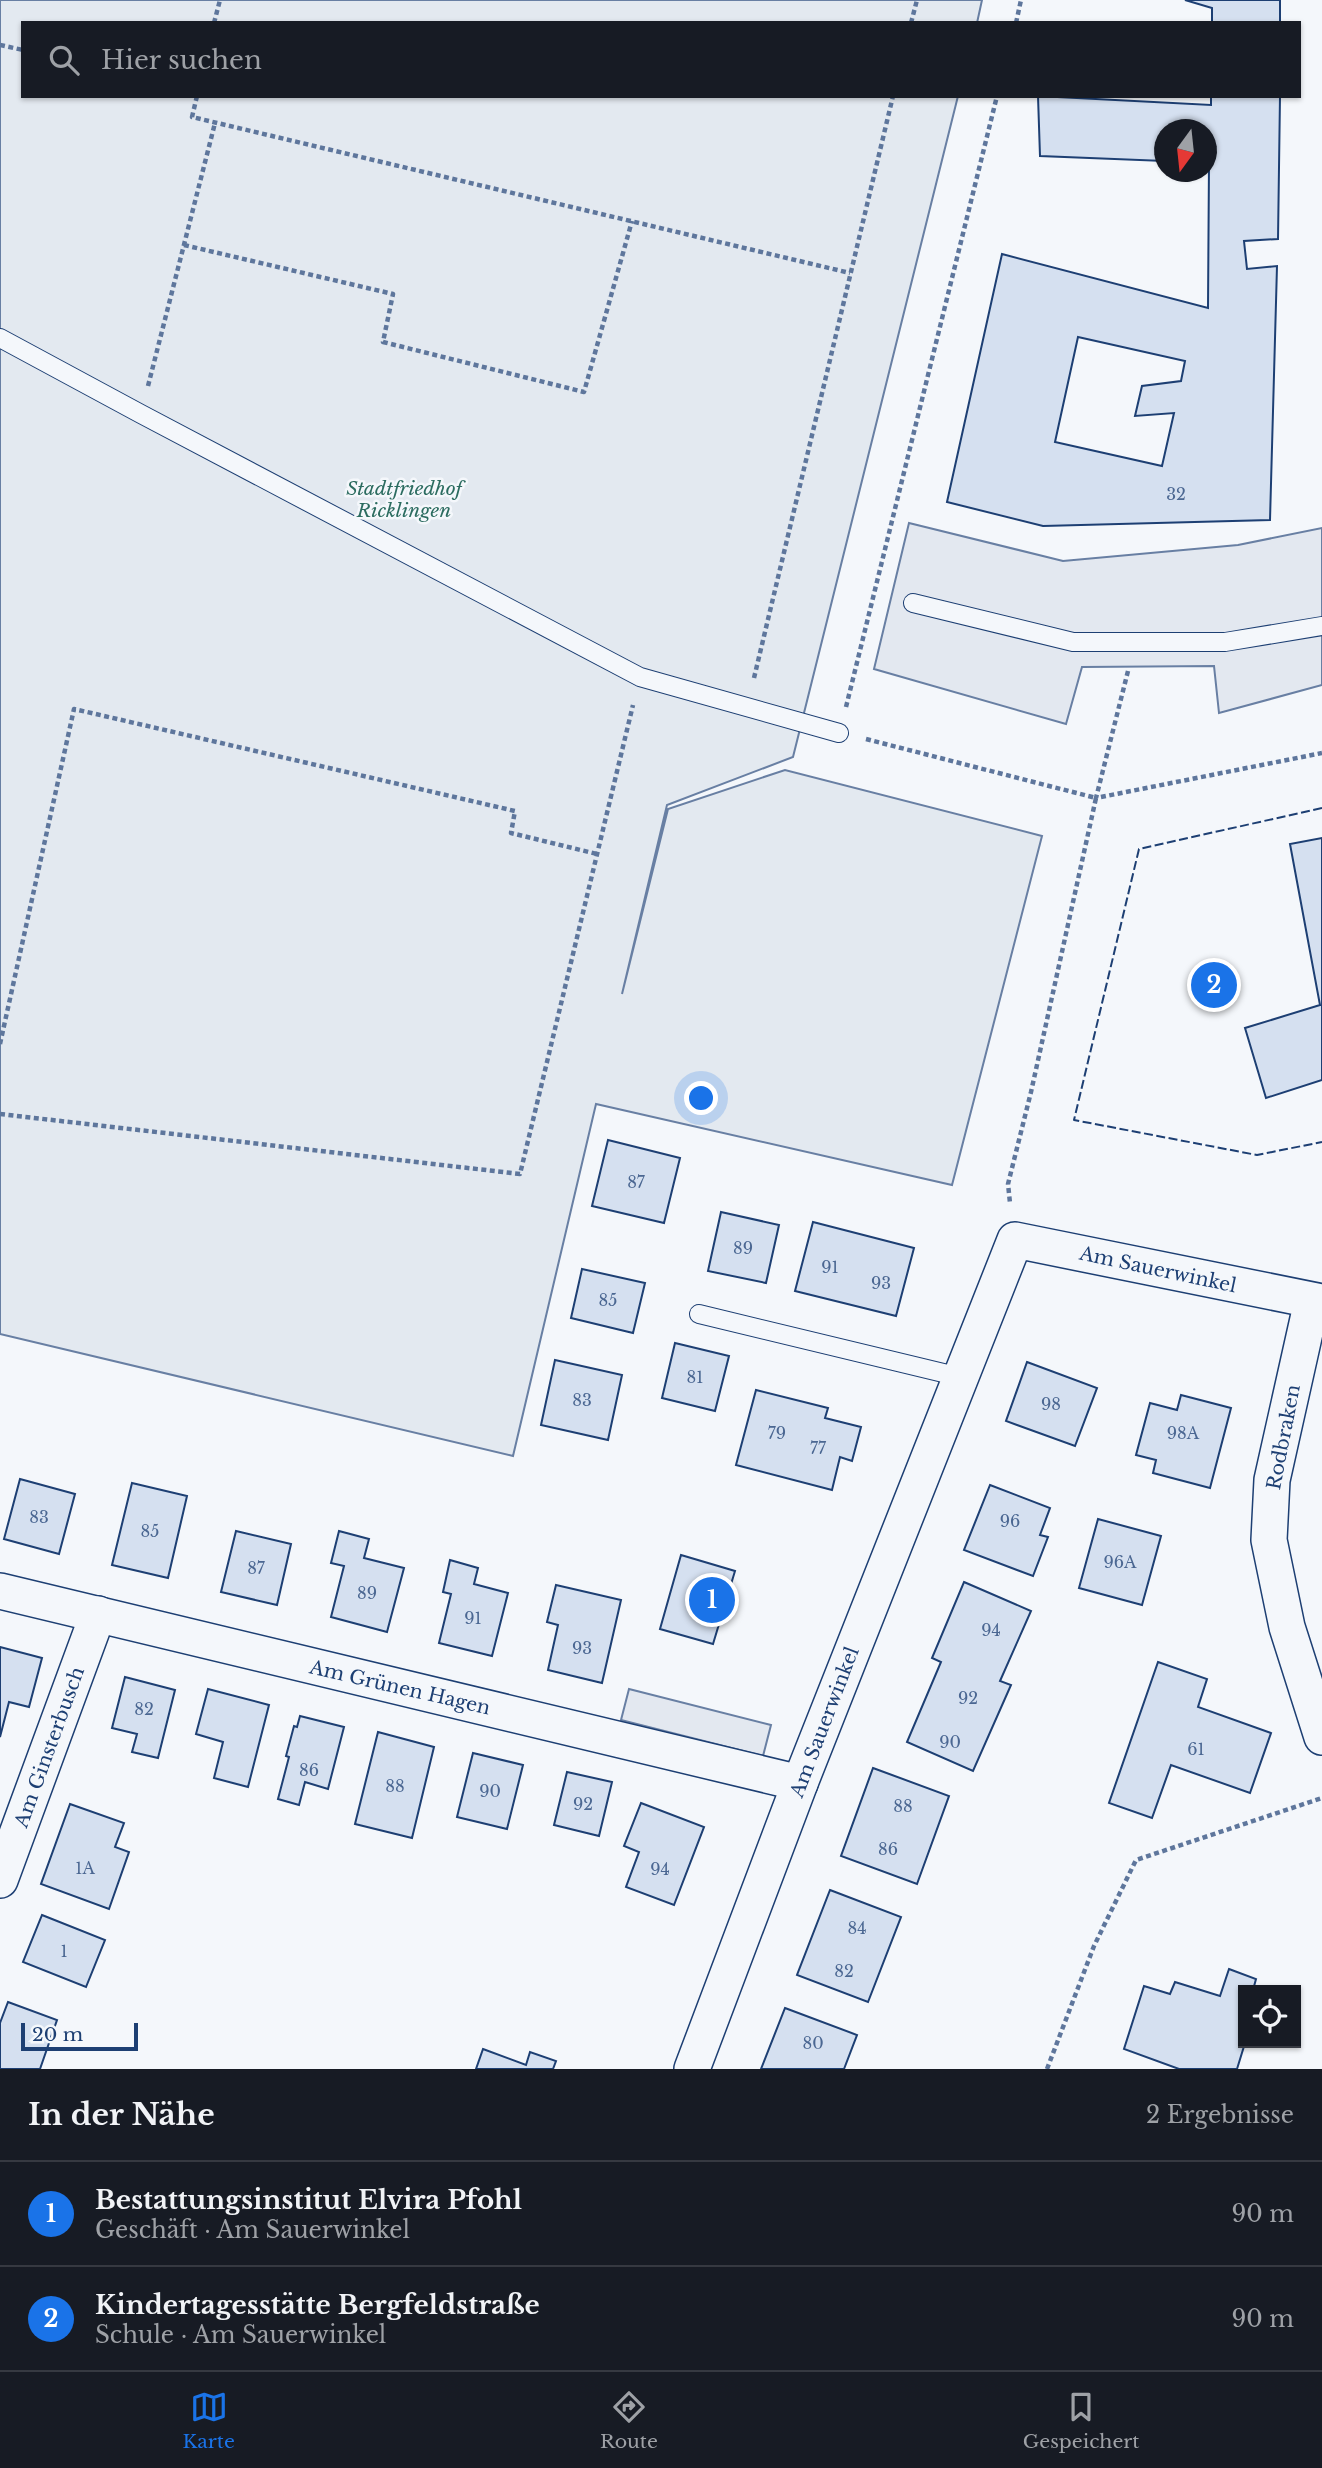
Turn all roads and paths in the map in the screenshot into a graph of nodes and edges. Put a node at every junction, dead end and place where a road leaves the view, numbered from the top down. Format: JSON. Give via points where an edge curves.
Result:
{"nodes":[{"id":1,"x":220,"y":0,"type":"edge"},
{"id":2,"x":917,"y":0,"type":"edge"},
{"id":3,"x":1021,"y":0,"type":"edge"},
{"id":4,"x":215,"y":21,"type":"edge"},
{"id":5,"x":912,"y":21,"type":"edge"},
{"id":6,"x":1016,"y":21,"type":"edge"},
{"id":7,"x":0,"y":45,"type":"edge"},
{"id":8,"x":21,"y":50,"type":"edge"},
{"id":9,"x":197,"y":98,"type":"edge"},
{"id":10,"x":893,"y":98,"type":"edge"},
{"id":11,"x":997,"y":98,"type":"edge"},
{"id":12,"x":215,"y":123,"type":"junction"},
{"id":13,"x":632,"y":221,"type":"junction"},
{"id":14,"x":184,"y":245,"type":"junction"},
{"id":15,"x":850,"y":273,"type":"junction"},
{"id":16,"x":0,"y":338,"type":"edge"},
{"id":17,"x":141,"y":414,"type":"junction"},
{"id":18,"x":913,"y":603,"type":"dead end"},
{"id":19,"x":1322,"y":626,"type":"edge"},
{"id":20,"x":1129,"y":642,"type":"junction"},
{"id":21,"x":640,"y":677,"type":"junction"},
{"id":22,"x":747,"y":706,"type":"junction"},
{"id":23,"x":839,"y":733,"type":"junction"},
{"id":24,"x":1322,"y":753,"type":"edge"},
{"id":25,"x":1096,"y":798,"type":"junction"},
{"id":26,"x":597,"y":854,"type":"junction"},
{"id":27,"x":0,"y":1044,"type":"edge"},
{"id":28,"x":0,"y":1114,"type":"edge"},
{"id":29,"x":1015,"y":1240,"type":"junction"},
{"id":30,"x":1317,"y":1301,"type":"edge"},
{"id":31,"x":699,"y":1314,"type":"dead end"},
{"id":32,"x":960,"y":1377,"type":"junction"},
{"id":33,"x":0,"y":1591,"type":"edge"},
{"id":34,"x":98,"y":1614,"type":"junction"},
{"id":35,"x":1322,"y":1737,"type":"edge"},
{"id":36,"x":800,"y":1783,"type":"junction"},
{"id":37,"x":1322,"y":1798,"type":"edge"},
{"id":38,"x":0,"y":1880,"type":"edge"},
{"id":39,"x":692,"y":2069,"type":"edge"},
{"id":40,"x":1047,"y":2069,"type":"edge"}],
"edges":[{"from":1,"to":4,"type":"path"},
{"from":2,"to":5,"type":"path"},
{"from":3,"to":6,"type":"path"},
{"from":7,"to":8,"type":"path"},
{"from":9,"to":12,"type":"path","via":[[192,117]]},
{"from":10,"to":15,"type":"path"},
{"from":11,"to":23,"type":"path"},
{"from":12,"to":13,"type":"path"},
{"from":12,"to":14,"type":"path"},
{"from":13,"to":14,"type":"path","via":[[584,392],[383,342],[393,294]]},
{"from":13,"to":15,"type":"path"},
{"from":14,"to":17,"type":"path"},
{"from":15,"to":22,"type":"path"},
{"from":16,"to":17,"type":"lane"},
{"from":17,"to":21,"type":"lane"},
{"from":18,"to":20,"type":"lane","via":[[1073,642]]},
{"from":19,"to":20,"type":"lane","via":[[1225,642]]},
{"from":20,"to":25,"type":"path","via":[[1128,671]]},
{"from":21,"to":22,"type":"lane"},
{"from":21,"to":26,"type":"path"},
{"from":22,"to":23,"type":"lane"},
{"from":23,"to":25,"type":"path"},
{"from":24,"to":25,"type":"path"},
{"from":25,"to":29,"type":"path","via":[[1008,1184]]},
{"from":26,"to":27,"type":"path","via":[[511,833],[515,811],[74,709]]},
{"from":26,"to":28,"type":"path","via":[[520,1174]]},
{"from":29,"to":30,"type":"street","name":"Am Sauerwinkel"},
{"from":29,"to":32,"type":"street","name":"Am Sauerwinkel"},
{"from":30,"to":35,"type":"street","name":"Rodbraken","via":[[1272,1480],[1269,1540],[1287,1627]]},
{"from":31,"to":32,"type":"lane"},
{"from":32,"to":36,"type":"street","name":"Am Sauerwinkel"},
{"from":33,"to":34,"type":"street","name":"Am Grünen Hagen"},
{"from":34,"to":36,"type":"street","name":"Am Grünen Hagen"},
{"from":34,"to":38,"type":"street","name":"Am Ginsterbusch"},
{"from":36,"to":39,"type":"street","name":"Am Sauerwinkel"},
{"from":37,"to":40,"type":"path","via":[[1136,1860],[1094,1947]]}]}
